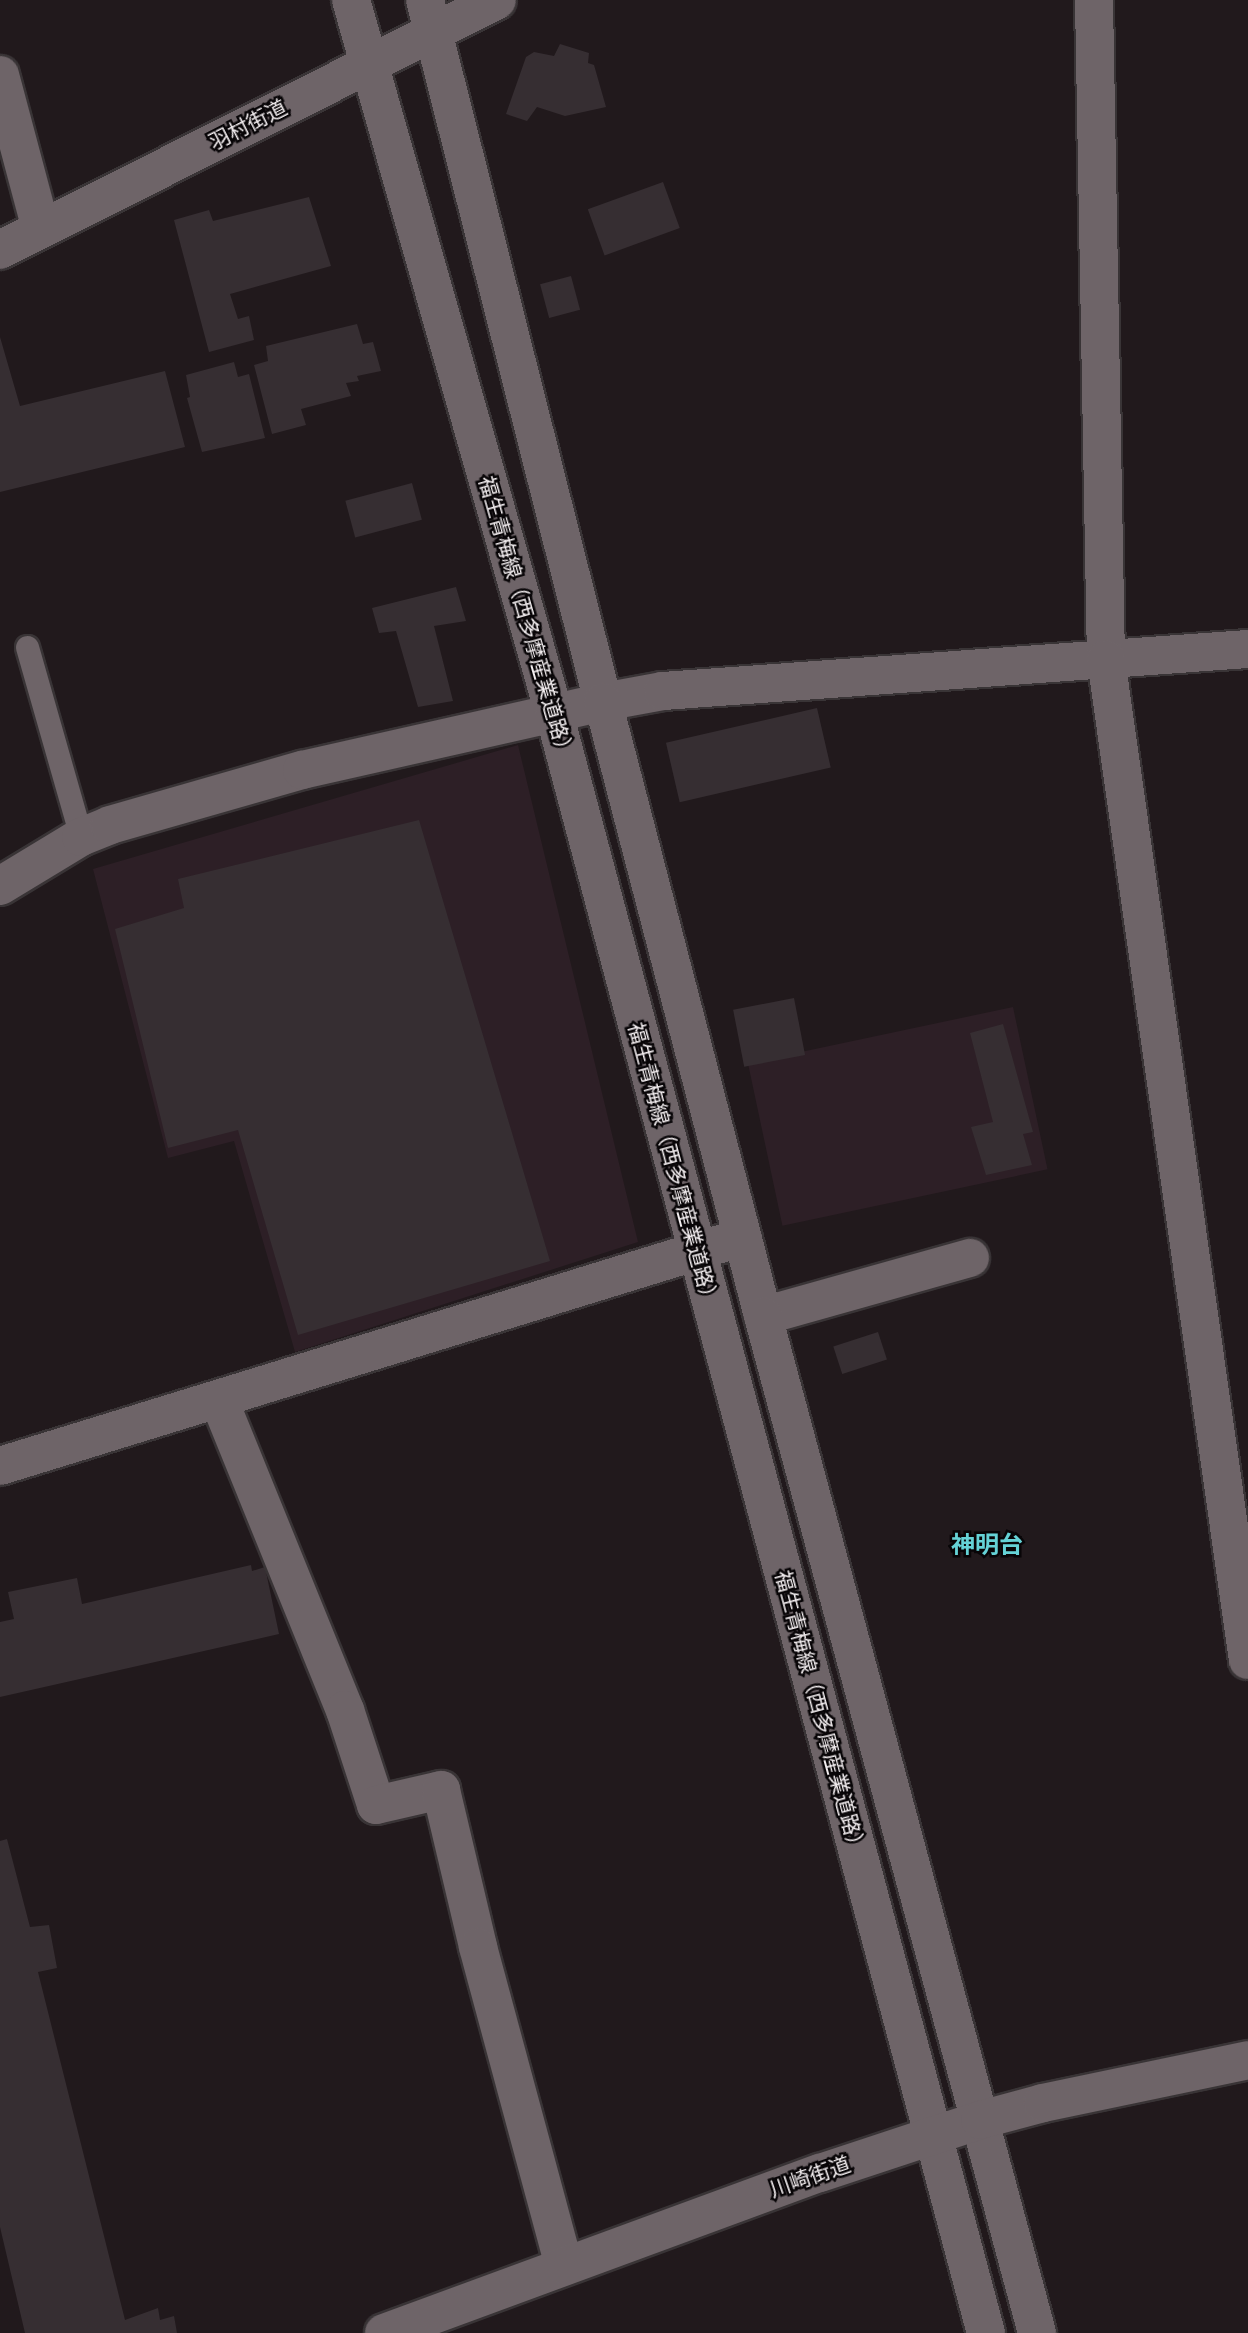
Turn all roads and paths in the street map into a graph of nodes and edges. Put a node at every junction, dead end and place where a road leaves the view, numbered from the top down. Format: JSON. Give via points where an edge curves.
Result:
{"nodes":[{"id":1,"x":351,"y":0,"type":"edge"},
{"id":2,"x":497,"y":0,"type":"edge"},
{"id":3,"x":1094,"y":0,"type":"edge"},
{"id":4,"x":429,"y":16,"type":"edge"},
{"id":5,"x":368,"y":66,"type":"junction"},
{"id":6,"x":0,"y":75,"type":"edge"},
{"id":7,"x":41,"y":229,"type":"junction"},
{"id":8,"x":0,"y":250,"type":"edge"},
{"id":9,"x":27,"y":647,"type":"dead end"},
{"id":10,"x":1248,"y":649,"type":"edge"},
{"id":11,"x":1106,"y":659,"type":"junction"},
{"id":12,"x":603,"y":702,"type":"junction"},
{"id":13,"x":554,"y":713,"type":"junction"},
{"id":14,"x":81,"y":837,"type":"junction"},
{"id":15,"x":0,"y":886,"type":"edge"},
{"id":16,"x":743,"y":1237,"type":"junction"},
{"id":17,"x":696,"y":1252,"type":"junction"},
{"id":18,"x":970,"y":1258,"type":"dead end"},
{"id":19,"x":763,"y":1315,"type":"junction"},
{"id":20,"x":219,"y":1400,"type":"junction"},
{"id":21,"x":0,"y":1465,"type":"edge"},
{"id":22,"x":1248,"y":1660,"type":"edge"},
{"id":23,"x":1248,"y":2060,"type":"edge"},
{"id":24,"x":980,"y":2120,"type":"junction"},
{"id":25,"x":933,"y":2136,"type":"junction"},
{"id":26,"x":564,"y":2266,"type":"junction"},
{"id":27,"x":384,"y":2333,"type":"edge"},
{"id":28,"x":986,"y":2333,"type":"edge"},
{"id":29,"x":1037,"y":2333,"type":"edge"}],
"edges":[{"from":1,"to":5,"type":"street","name":"福生青梅線（西多摩産業道路）"},
{"from":2,"to":4,"type":"street","name":"羽村街道"},
{"from":3,"to":11,"type":"street"},
{"from":4,"to":5,"type":"street","name":"羽村街道"},
{"from":4,"to":12,"type":"street"},
{"from":5,"to":7,"type":"street","name":"羽村街道"},
{"from":5,"to":13,"type":"street","name":"福生青梅線（西多摩産業道路）"},
{"from":6,"to":7,"type":"street"},
{"from":7,"to":8,"type":"street","name":"羽村街道"},
{"from":9,"to":14,"type":"lane"},
{"from":10,"to":11,"type":"street"},
{"from":11,"to":12,"type":"street","via":[[663,691]]},
{"from":11,"to":22,"type":"street"},
{"from":12,"to":13,"type":"street"},
{"from":12,"to":16,"type":"street"},
{"from":13,"to":14,"type":"street","via":[[302,770]]},
{"from":13,"to":17,"type":"street","name":"福生青梅線（西多摩産業道路）"},
{"from":14,"to":15,"type":"street"},
{"from":16,"to":17,"type":"street"},
{"from":16,"to":19,"type":"street"},
{"from":17,"to":20,"type":"street"},
{"from":17,"to":25,"type":"street","name":"福生青梅線（西多摩産業道路）"},
{"from":18,"to":19,"type":"street"},
{"from":19,"to":24,"type":"street"},
{"from":20,"to":21,"type":"street"},
{"from":20,"to":26,"type":"street","via":[[345,1710],[376,1805],[441,1790]]},
{"from":23,"to":24,"type":"street","name":"川崎街道"},
{"from":24,"to":25,"type":"street","name":"川崎街道"},
{"from":24,"to":29,"type":"street"},
{"from":25,"to":26,"type":"street","name":"川崎街道"},
{"from":25,"to":28,"type":"street","name":"福生青梅線（西多摩産業道路）"},
{"from":26,"to":27,"type":"street","name":"川崎街道"}]}
